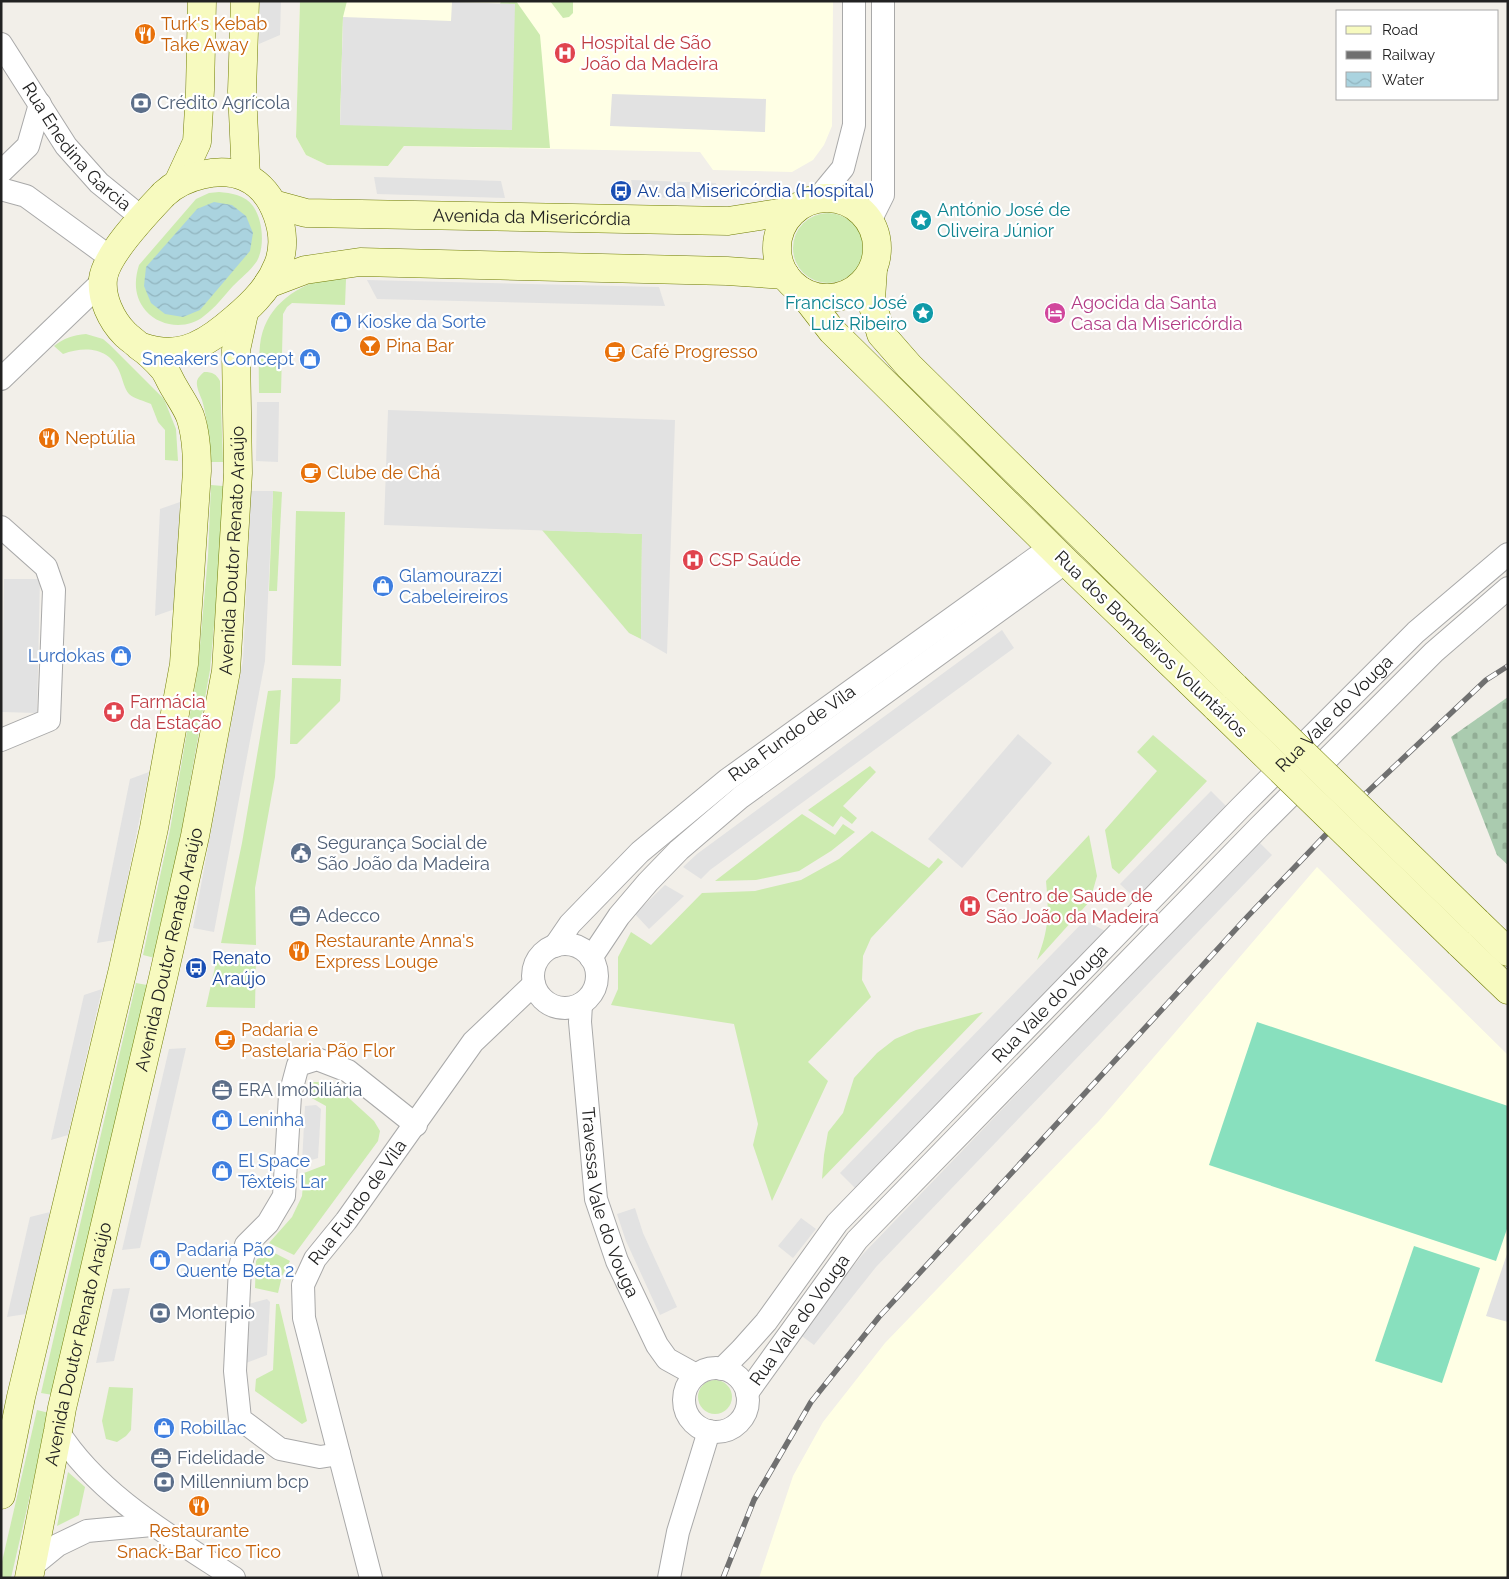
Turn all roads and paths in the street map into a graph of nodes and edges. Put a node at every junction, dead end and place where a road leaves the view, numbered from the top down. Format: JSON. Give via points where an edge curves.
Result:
{"nodes":[{"id":1,"x":202,"y":1,"type":"edge"},
{"id":2,"x":245,"y":1,"type":"edge"},
{"id":3,"x":854,"y":1,"type":"edge"},
{"id":4,"x":883,"y":1,"type":"edge"},
{"id":5,"x":1,"y":44,"type":"edge"},
{"id":6,"x":40,"y":104,"type":"junction"},
{"id":7,"x":1,"y":172,"type":"edge"},
{"id":8,"x":246,"y":177,"type":"junction"},
{"id":9,"x":178,"y":183,"type":"junction"},
{"id":10,"x":1,"y":189,"type":"edge"},
{"id":11,"x":819,"y":198,"type":"junction"},
{"id":12,"x":273,"y":204,"type":"junction"},
{"id":13,"x":792,"y":211,"type":"junction"},
{"id":14,"x":142,"y":217,"type":"junction"},
{"id":15,"x":870,"y":221,"type":"junction"},
{"id":16,"x":107,"y":269,"type":"junction"},
{"id":17,"x":873,"y":269,"type":"junction"},
{"id":18,"x":793,"y":283,"type":"junction"},
{"id":19,"x":268,"y":284,"type":"junction"},
{"id":20,"x":244,"y":312,"type":"junction"},
{"id":21,"x":142,"y":347,"type":"junction"},
{"id":22,"x":1,"y":379,"type":"edge"},
{"id":23,"x":1,"y":527,"type":"edge"},
{"id":24,"x":1058,"y":554,"type":"junction"},
{"id":25,"x":1508,"y":554,"type":"edge"},
{"id":26,"x":1508,"y":588,"type":"edge"},
{"id":27,"x":1,"y":740,"type":"edge"},
{"id":28,"x":555,"y":946,"type":"junction"},
{"id":29,"x":1508,"y":952,"type":"edge"},
{"id":30,"x":591,"y":958,"type":"junction"},
{"id":31,"x":534,"y":984,"type":"junction"},
{"id":32,"x":1508,"y":990,"type":"edge"},
{"id":33,"x":581,"y":1004,"type":"junction"},
{"id":34,"x":416,"y":1124,"type":"junction"},
{"id":35,"x":722,"y":1369,"type":"junction"},
{"id":36,"x":696,"y":1375,"type":"junction"},
{"id":37,"x":747,"y":1392,"type":"junction"},
{"id":38,"x":58,"y":1431,"type":"junction"},
{"id":39,"x":709,"y":1431,"type":"junction"},
{"id":40,"x":339,"y":1454,"type":"junction"},
{"id":41,"x":1,"y":1495,"type":"edge"},
{"id":42,"x":152,"y":1525,"type":"junction"},
{"id":43,"x":30,"y":1572,"type":"edge"},
{"id":44,"x":234,"y":1578,"type":"edge"},
{"id":45,"x":371,"y":1578,"type":"edge"},
{"id":46,"x":670,"y":1578,"type":"edge"}],
"edges":[{"from":1,"to":9,"type":"main road","via":[[197,142]]},
{"from":2,"to":8,"type":"main road","via":[[242,91]]},
{"from":3,"to":11,"type":"street","via":[[854,125],[843,168]]},
{"from":4,"to":15,"type":"street","via":[[883,195]]},
{"from":5,"to":6,"type":"street","name":"Rua Enedina Garcia"},
{"from":6,"to":7,"type":"street","via":[[28,146]]},
{"from":6,"to":14,"type":"street","name":"Rua Enedina Garcia","via":[[66,146],[99,183]]},
{"from":8,"to":9,"type":"main road","via":[[222,172]]},
{"from":8,"to":12,"type":"main road","name":"Avenida Doutor Renato Araújo"},
{"from":9,"to":14,"type":"main road"},
{"from":10,"to":16,"type":"street","via":[[26,196]]},
{"from":11,"to":13,"type":"main road","via":[[804,202]]},
{"from":11,"to":15,"type":"main road","via":[[848,201]]},
{"from":12,"to":13,"type":"main road","name":"Avenida da Misericórdia","via":[[306,213],[728,221]]},
{"from":12,"to":19,"type":"main road","name":"Avenida Doutor Renato Araújo","via":[[282,228],[282,244],[279,263]]},
{"from":13,"to":18,"type":"main road","via":[[782,225],[777,242],[778,259]]},
{"from":14,"to":16,"type":"main road"},
{"from":15,"to":17,"type":"main road","via":[[878,245]]},
{"from":16,"to":21,"type":"main road","name":"Avenida Doutor Renato Araújo","via":[[106,302],[125,335]]},
{"from":16,"to":22,"type":"street"},
{"from":17,"to":18,"type":"main road","via":[[855,290],[842,296],[814,296]]},
{"from":17,"to":29,"type":"main road","name":"Rua dos Bombeiros Voluntários","bridge":true,"via":[[871,299],[881,334],[909,366]]},
{"from":18,"to":19,"type":"main road","via":[[726,271],[360,262],[305,270]]},
{"from":18,"to":24,"type":"main road","name":"Rua dos Bombeiros Voluntários","via":[[832,331]]},
{"from":19,"to":20,"type":"main road","name":"Avenida Doutor Renato Araújo"},
{"from":20,"to":21,"type":"main road","name":"Avenida Doutor Renato Araújo","via":[[217,334],[190,349],[155,352]]},
{"from":20,"to":38,"type":"main road","name":"Avenida Doutor Renato Araújo","via":[[236,350],[238,473],[226,671],[195,836]]},
{"from":21,"to":41,"type":"main road","name":"Avenida Doutor Renato Araújo","via":[[165,371],[190,416],[197,450],[184,664],[154,828],[123,969],[21,1397]]},
{"from":23,"to":27,"type":"street","via":[[46,567],[54,590],[49,720]]},
{"from":24,"to":28,"type":"street","name":"Rua Fundo de Vila","via":[[727,780],[640,852],[570,924]]},
{"from":24,"to":30,"type":"street","name":"Rua Fundo de Vila","via":[[741,797],[679,850],[619,916]]},
{"from":24,"to":32,"type":"main road","name":"Rua dos Bombeiros Voluntários","bridge":true},
{"from":25,"to":35,"type":"street","name":"Rua Vale do Vouga","via":[[1416,632],[837,1223],[766,1322]]},
{"from":26,"to":37,"type":"street","name":"Rua Vale do Vouga","via":[[1434,652],[1252,834],[857,1240]]},
{"from":28,"to":30,"type":"street","via":[[575,946]]},
{"from":28,"to":31,"type":"street","name":"Rua Fundo de Vila","via":[[547,950],[535,965]]},
{"from":30,"to":33,"type":"street","via":[[597,980],[592,994]]},
{"from":31,"to":33,"type":"street","via":[[538,993],[553,1006],[562,1008]]},
{"from":31,"to":34,"type":"street","name":"Rua Fundo de Vila","via":[[473,1042]]},
{"from":33,"to":36,"type":"street","name":"Travessa Vale do Vouga","via":[[596,1199],[617,1261],[657,1345],[667,1359]]},
{"from":34,"to":40,"type":"street","name":"Rua Fundo de Vila","via":[[315,1259],[304,1286],[304,1318]]},
{"from":34,"to":40,"type":"street","via":[[348,1071],[317,1059],[298,1065],[290,1095],[284,1196],[268,1223],[246,1245],[240,1267],[235,1371],[240,1419],[280,1449],[320,1457]]},
{"from":35,"to":36,"type":"street","name":"Rua Vale do Vouga","via":[[704,1370]]},
{"from":35,"to":37,"type":"street","name":"Rua Vale do Vouga","via":[[738,1377]]},
{"from":36,"to":39,"type":"street","via":[[684,1392],[686,1412],[692,1421]]},
{"from":37,"to":39,"type":"street","name":"Rua Vale do Vouga","via":[[746,1411],[735,1425]]},
{"from":38,"to":42,"type":"street","via":[[70,1449],[101,1481]]},
{"from":38,"to":43,"type":"main road","name":"Avenida Doutor Renato Araújo"},
{"from":39,"to":46,"type":"street","via":[[678,1532]]},
{"from":40,"to":45,"type":"street","name":"Rua Fundo de Vila"},
{"from":42,"to":43,"type":"street","via":[[87,1531],[58,1545]]},
{"from":42,"to":44,"type":"street"}]}
